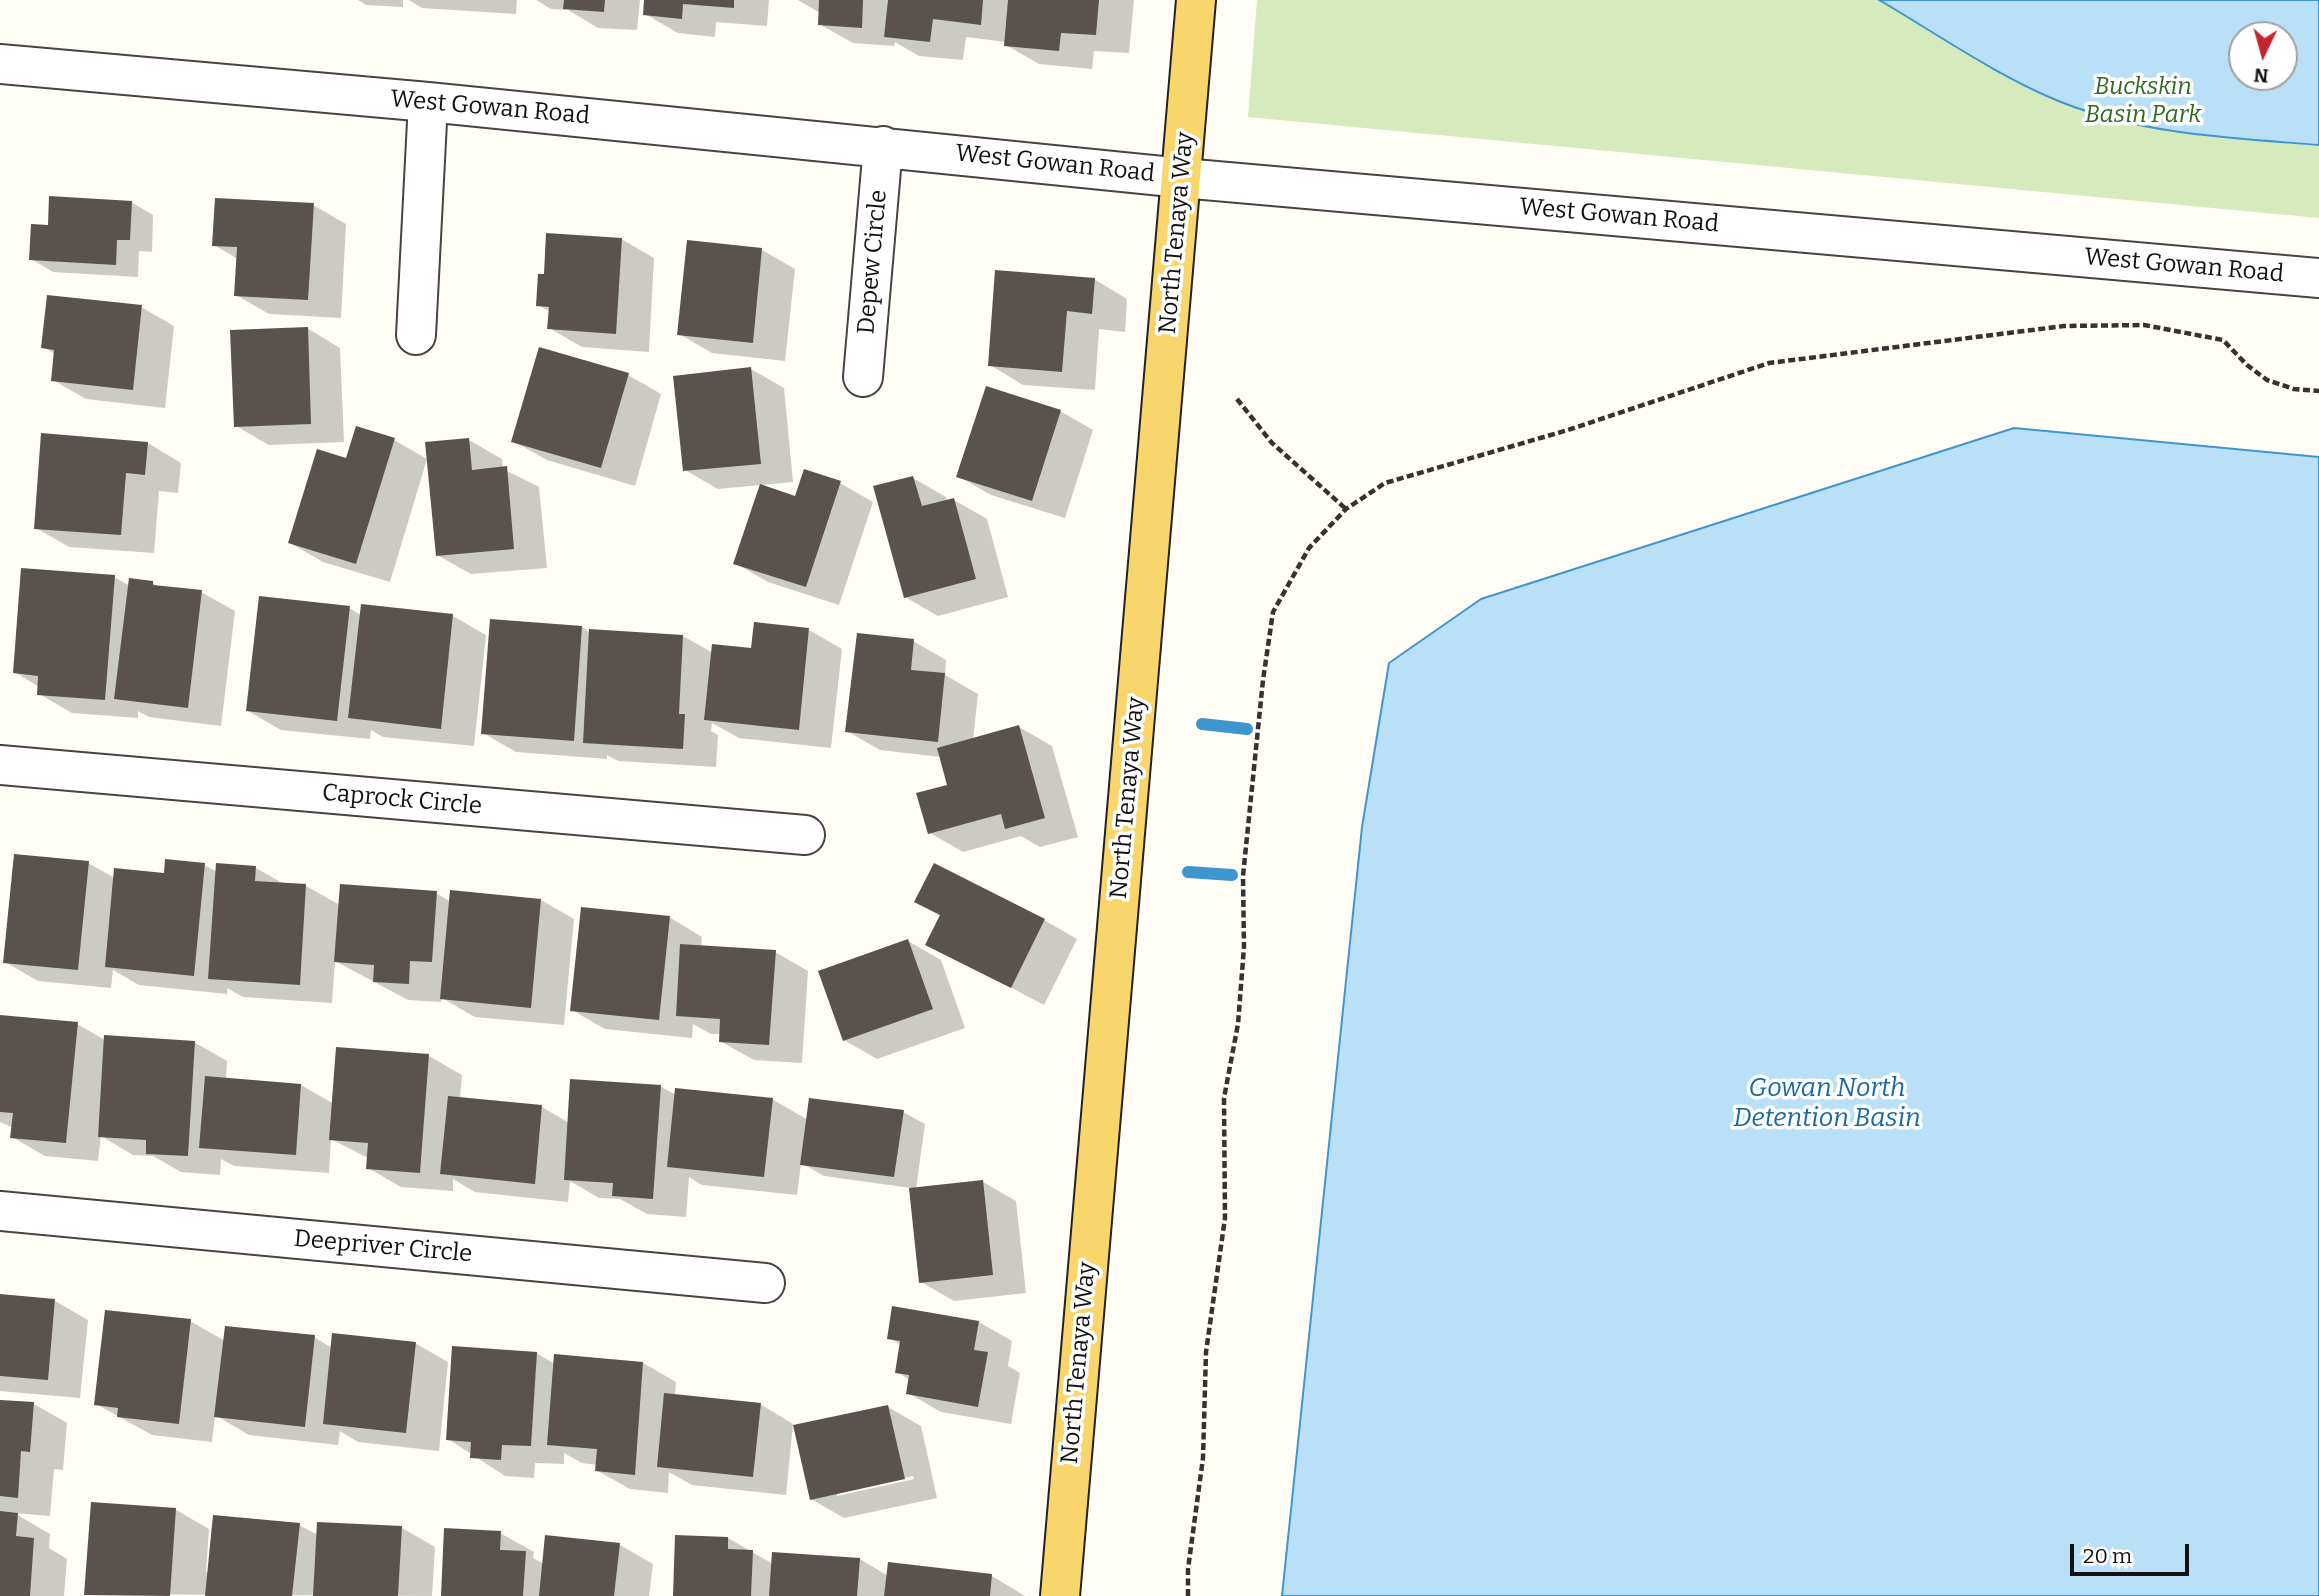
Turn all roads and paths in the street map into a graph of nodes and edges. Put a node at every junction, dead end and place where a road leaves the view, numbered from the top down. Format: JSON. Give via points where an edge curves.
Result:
{"nodes":[{"id":1,"x":1196,"y":0,"type":"edge"},
{"id":2,"x":0,"y":64,"type":"edge"},
{"id":3,"x":428,"y":102,"type":"junction"},
{"id":4,"x":883,"y":146,"type":"junction"},
{"id":5,"x":1182,"y":178,"type":"junction"},
{"id":6,"x":2319,"y":278,"type":"edge"},
{"id":7,"x":416,"y":335,"type":"dead end"},
{"id":8,"x":863,"y":377,"type":"dead end"},
{"id":9,"x":2319,"y":391,"type":"edge"},
{"id":10,"x":1237,"y":399,"type":"dead end"},
{"id":11,"x":1346,"y":509,"type":"junction"},
{"id":12,"x":0,"y":765,"type":"edge"},
{"id":13,"x":805,"y":835,"type":"dead end"},
{"id":14,"x":0,"y":1211,"type":"edge"},
{"id":15,"x":765,"y":1283,"type":"dead end"},
{"id":16,"x":1060,"y":1596,"type":"edge"},
{"id":17,"x":1188,"y":1596,"type":"edge"}],
"edges":[{"from":1,"to":5,"type":"main road","name":"North Tenaya Way"},
{"from":2,"to":3,"type":"street","name":"West Gowan Road"},
{"from":3,"to":4,"type":"street","name":"West Gowan Road"},
{"from":3,"to":7,"type":"street"},
{"from":4,"to":5,"type":"street","name":"West Gowan Road"},
{"from":4,"to":8,"type":"street","name":"Depew Circle"},
{"from":5,"to":6,"type":"street","name":"West Gowan Road"},
{"from":5,"to":16,"type":"main road","name":"North Tenaya Way"},
{"from":9,"to":11,"type":"path","via":[[2267,380],[2223,340],[2144,325],[2051,328],[1769,363],[1568,430],[1385,483]]},
{"from":10,"to":11,"type":"path","via":[[1272,443]]},
{"from":11,"to":17,"type":"path","via":[[1309,548],[1273,612],[1243,876],[1238,1024],[1224,1098],[1225,1218],[1206,1352],[1203,1458]]},
{"from":12,"to":13,"type":"street","name":"Caprock Circle"},
{"from":14,"to":15,"type":"street","name":"Deepriver Circle"}]}
